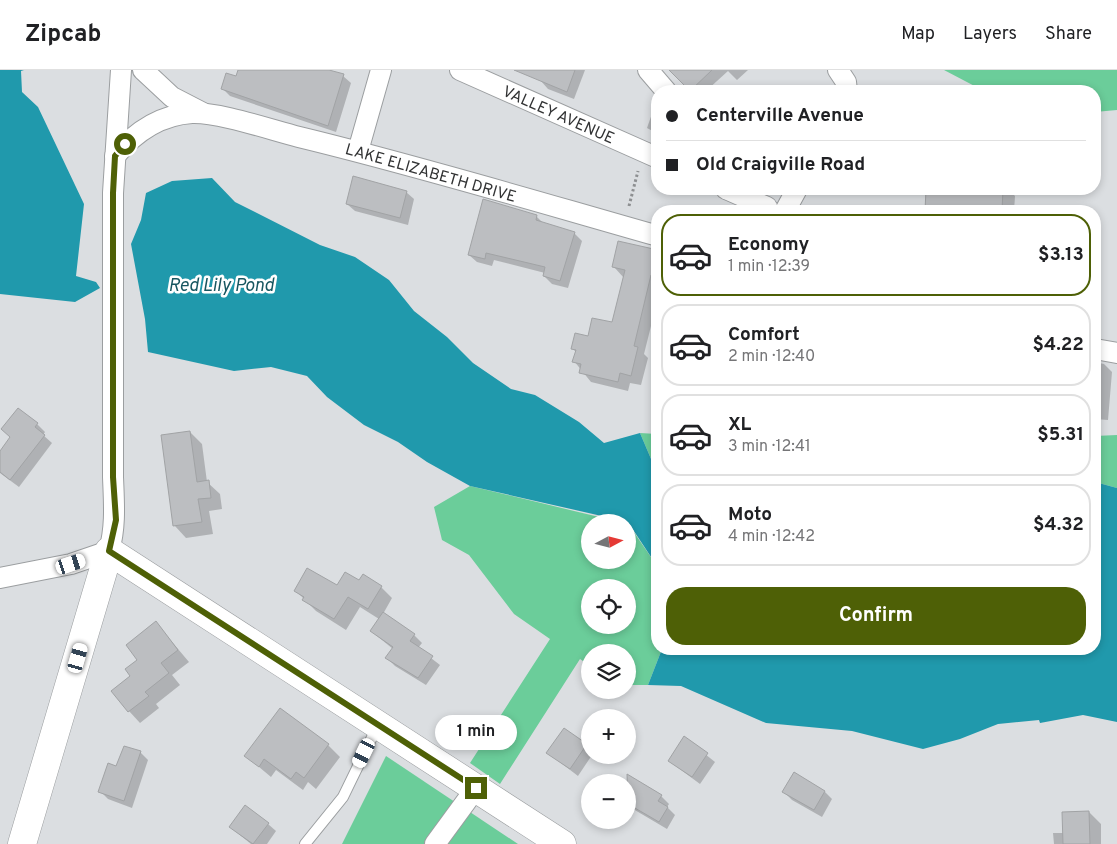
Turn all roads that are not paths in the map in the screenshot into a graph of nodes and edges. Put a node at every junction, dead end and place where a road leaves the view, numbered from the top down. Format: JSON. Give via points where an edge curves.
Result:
{"nodes":[{"id":1,"x":121,"y":70,"type":"edge"},
{"id":2,"x":143,"y":70,"type":"edge"},
{"id":3,"x":381,"y":70,"type":"edge"},
{"id":4,"x":460,"y":70,"type":"edge"},
{"id":5,"x":648,"y":70,"type":"edge"},
{"id":6,"x":838,"y":70,"type":"edge"},
{"id":7,"x":661,"y":85,"type":"edge"},
{"id":8,"x":846,"y":85,"type":"edge"},
{"id":9,"x":203,"y":113,"type":"junction"},
{"id":10,"x":358,"y":151,"type":"junction"},
{"id":11,"x":651,"y":155,"type":"edge"},
{"id":12,"x":115,"y":156,"type":"junction"},
{"id":13,"x":740,"y":195,"type":"edge"},
{"id":14,"x":756,"y":195,"type":"edge"},
{"id":15,"x":791,"y":195,"type":"edge"},
{"id":16,"x":763,"y":205,"type":"edge"},
{"id":17,"x":769,"y":205,"type":"edge"},
{"id":18,"x":780,"y":205,"type":"edge"},
{"id":19,"x":651,"y":234,"type":"edge"},
{"id":20,"x":1101,"y":350,"type":"edge"},
{"id":21,"x":1117,"y":353,"type":"edge"},
{"id":22,"x":109,"y":551,"type":"junction"},
{"id":23,"x":0,"y":578,"type":"edge"},
{"id":24,"x":378,"y":726,"type":"junction"},
{"id":25,"x":476,"y":788,"type":"junction"},
{"id":26,"x":22,"y":844,"type":"edge"},
{"id":27,"x":306,"y":844,"type":"edge"},
{"id":28,"x":435,"y":844,"type":"edge"},
{"id":29,"x":562,"y":844,"type":"edge"}],
"edges":[{"from":1,"to":12,"type":"street"},
{"from":2,"to":9,"type":"street","name":"LAKE ELIZABETH DRIVE","via":[[166,92]]},
{"from":3,"to":10,"type":"street"},
{"from":4,"to":11,"type":"street","name":"VALLEY AVENUE"},
{"from":5,"to":7,"type":"street"},
{"from":6,"to":8,"type":"street"},
{"from":9,"to":10,"type":"street","name":"LAKE ELIZABETH DRIVE"},
{"from":9,"to":12,"type":"street","name":"LAKE ELIZABETH DRIVE","via":[[155,122],[134,136]]},
{"from":10,"to":19,"type":"street","name":"LAKE ELIZABETH DRIVE"},
{"from":12,"to":22,"type":"street","via":[[113,477],[116,520]]},
{"from":13,"to":16,"type":"street"},
{"from":14,"to":17,"type":"street"},
{"from":15,"to":18,"type":"street"},
{"from":20,"to":21,"type":"street"},
{"from":22,"to":23,"type":"street","via":[[71,564]]},
{"from":22,"to":24,"type":"street"},
{"from":22,"to":26,"type":"street"},
{"from":24,"to":25,"type":"street"},
{"from":24,"to":27,"type":"lane","via":[[343,797]]},
{"from":25,"to":28,"type":"street"},
{"from":25,"to":29,"type":"street"}]}
